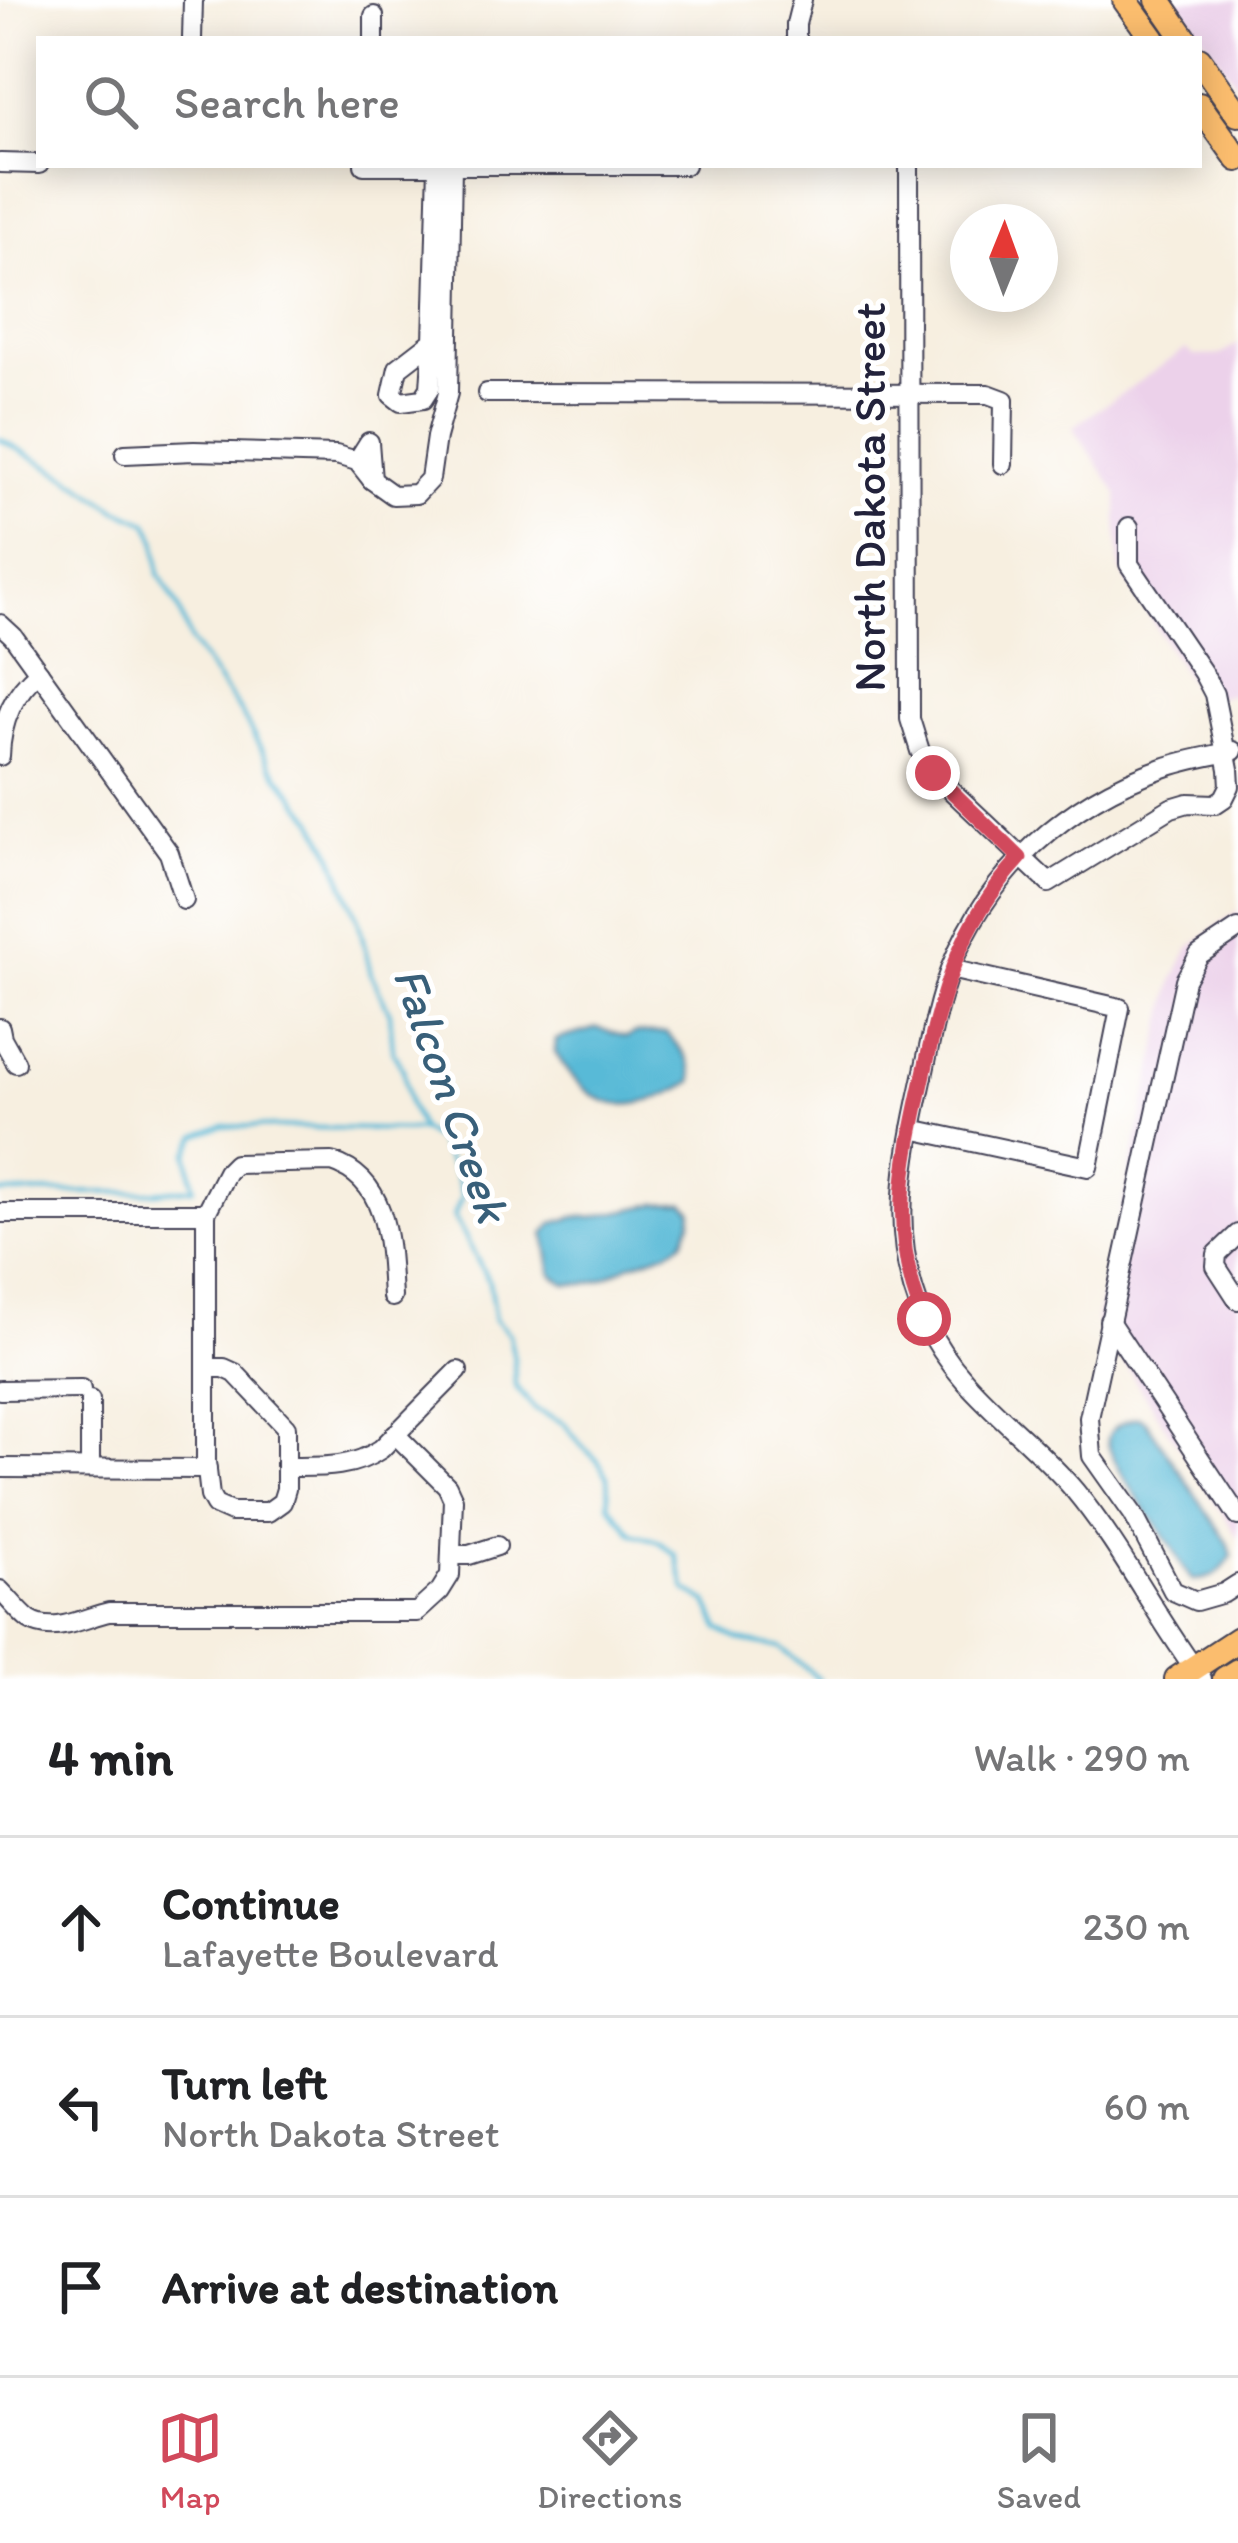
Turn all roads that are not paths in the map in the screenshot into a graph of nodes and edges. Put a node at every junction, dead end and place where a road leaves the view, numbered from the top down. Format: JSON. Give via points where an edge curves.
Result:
{"nodes":[{"id":1,"x":193,"y":0,"type":"edge"},
{"id":2,"x":802,"y":0,"type":"edge"},
{"id":3,"x":1125,"y":0,"type":"edge"},
{"id":4,"x":1158,"y":0,"type":"edge"},
{"id":5,"x":374,"y":16,"type":"dead end"},
{"id":6,"x":192,"y":36,"type":"edge"},
{"id":7,"x":374,"y":36,"type":"edge"},
{"id":8,"x":796,"y":36,"type":"edge"},
{"id":9,"x":1151,"y":36,"type":"edge"},
{"id":10,"x":1183,"y":36,"type":"edge"},
{"id":11,"x":1202,"y":66,"type":"edge"},
{"id":12,"x":1214,"y":95,"type":"edge"},
{"id":13,"x":1238,"y":114,"type":"edge"},
{"id":14,"x":1238,"y":159,"type":"edge"},
{"id":15,"x":0,"y":164,"type":"edge"},
{"id":16,"x":36,"y":164,"type":"edge"},
{"id":17,"x":438,"y":168,"type":"edge"},
{"id":18,"x":452,"y":168,"type":"edge"},
{"id":19,"x":909,"y":168,"type":"edge"},
{"id":20,"x":433,"y":341,"type":"dead end"},
{"id":21,"x":487,"y":393,"type":"dead end"},
{"id":22,"x":908,"y":393,"type":"junction"},
{"id":23,"x":125,"y":454,"type":"dead end"},
{"id":24,"x":1003,"y":464,"type":"dead end"},
{"id":25,"x":1129,"y":527,"type":"dead end"},
{"id":26,"x":0,"y":624,"type":"edge"},
{"id":27,"x":39,"y":672,"type":"junction"},
{"id":28,"x":1232,"y":751,"type":"edge"},
{"id":29,"x":0,"y":756,"type":"edge"},
{"id":30,"x":1020,"y":858,"type":"junction"},
{"id":31,"x":184,"y":899,"type":"dead end"},
{"id":32,"x":1238,"y":929,"type":"edge"},
{"id":33,"x":950,"y":969,"type":"junction"},
{"id":34,"x":0,"y":1028,"type":"edge"},
{"id":35,"x":16,"y":1064,"type":"dead end"},
{"id":36,"x":912,"y":1129,"type":"junction"},
{"id":37,"x":0,"y":1213,"type":"edge"},
{"id":38,"x":206,"y":1213,"type":"junction"},
{"id":39,"x":1238,"y":1234,"type":"edge"},
{"id":40,"x":392,"y":1297,"type":"dead end"},
{"id":41,"x":1238,"y":1300,"type":"edge"},
{"id":42,"x":1109,"y":1321,"type":"junction"},
{"id":43,"x":206,"y":1368,"type":"junction"},
{"id":44,"x":458,"y":1371,"type":"dead end"},
{"id":45,"x":0,"y":1390,"type":"edge"},
{"id":46,"x":395,"y":1434,"type":"junction"},
{"id":47,"x":286,"y":1467,"type":"junction"},
{"id":48,"x":0,"y":1468,"type":"edge"},
{"id":49,"x":90,"y":1468,"type":"junction"},
{"id":50,"x":207,"y":1469,"type":"junction"},
{"id":51,"x":1238,"y":1516,"type":"edge"},
{"id":52,"x":497,"y":1546,"type":"dead end"},
{"id":53,"x":453,"y":1555,"type":"junction"},
{"id":54,"x":1238,"y":1584,"type":"edge"},
{"id":55,"x":0,"y":1590,"type":"edge"},
{"id":56,"x":1238,"y":1639,"type":"edge"},
{"id":57,"x":1238,"y":1671,"type":"edge"},
{"id":58,"x":1191,"y":1675,"type":"edge"},
{"id":59,"x":1226,"y":1679,"type":"edge"}],
"edges":[{"from":1,"to":6,"type":"street"},
{"from":2,"to":8,"type":"street"},
{"from":3,"to":9,"type":"main road"},
{"from":4,"to":10,"type":"main road"},
{"from":5,"to":7,"type":"street"},
{"from":11,"to":12,"type":"main road"},
{"from":12,"to":13,"type":"main road"},
{"from":12,"to":14,"type":"main road"},
{"from":15,"to":16,"type":"street"},
{"from":17,"to":20,"type":"street"},
{"from":18,"to":23,"type":"street","via":[[448,393],[430,479],[416,494],[393,496],[357,461],[336,455]]},
{"from":19,"to":22,"type":"street","name":"North Dakota Street"},
{"from":21,"to":22,"type":"street"},
{"from":22,"to":24,"type":"street","via":[[1004,400]]},
{"from":22,"to":30,"type":"street","name":"North Dakota Street","via":[[913,732],[938,778]]},
{"from":25,"to":28,"type":"street","via":[[1129,564],[1203,674]]},
{"from":26,"to":27,"type":"street"},
{"from":27,"to":29,"type":"street","via":[[9,708]]},
{"from":27,"to":31,"type":"street","via":[[169,853]]},
{"from":28,"to":30,"type":"street","via":[[1105,792]]},
{"from":28,"to":30,"type":"street","via":[[1230,786],[1215,804],[1171,808],[1049,883]]},
{"from":30,"to":33,"type":"street","via":[[976,916]]},
{"from":32,"to":42,"type":"street","via":[[1198,956],[1185,980]]},
{"from":33,"to":36,"type":"street"},
{"from":33,"to":36,"type":"street","via":[[1120,1008],[1088,1167]]},
{"from":34,"to":35,"type":"street"},
{"from":36,"to":58,"type":"street","via":[[902,1233],[930,1331],[975,1394],[1078,1495]]},
{"from":37,"to":38,"type":"street"},
{"from":38,"to":40,"type":"street","via":[[240,1162],[344,1166],[370,1189],[386,1225]]},
{"from":38,"to":43,"type":"street"},
{"from":39,"to":41,"type":"street","via":[[1216,1266]]},
{"from":42,"to":51,"type":"street"},
{"from":42,"to":54,"type":"street","via":[[1089,1418],[1092,1456],[1173,1591],[1196,1601]]},
{"from":43,"to":47,"type":"street","via":[[235,1373],[284,1424]]},
{"from":43,"to":50,"type":"street"},
{"from":44,"to":46,"type":"street"},
{"from":45,"to":49,"type":"street","via":[[86,1395]]},
{"from":46,"to":47,"type":"street","via":[[363,1460]]},
{"from":46,"to":53,"type":"street","via":[[452,1492]]},
{"from":47,"to":50,"type":"street","via":[[285,1496],[268,1512],[221,1509],[210,1496]]},
{"from":48,"to":49,"type":"street"},
{"from":49,"to":50,"type":"street"},
{"from":52,"to":53,"type":"street"},
{"from":53,"to":55,"type":"street","via":[[443,1588],[417,1612],[109,1612],[44,1625]]},
{"from":56,"to":58,"type":"main road"},
{"from":57,"to":59,"type":"main road"}]}
